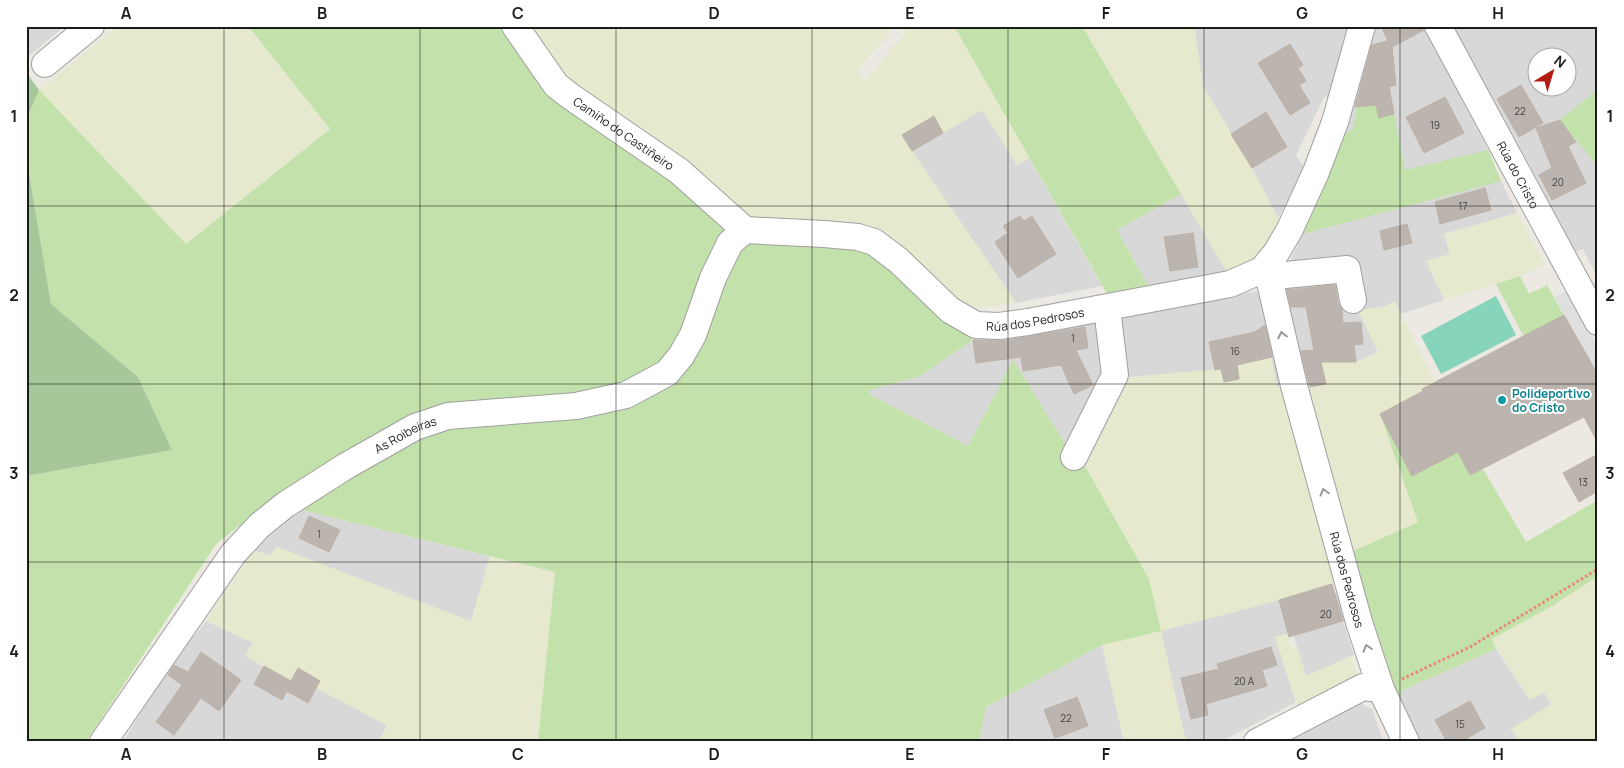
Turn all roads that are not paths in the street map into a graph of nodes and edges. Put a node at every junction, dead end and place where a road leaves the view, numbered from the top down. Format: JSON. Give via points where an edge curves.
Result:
{"nodes":[{"id":1,"x":91,"y":26,"type":"edge"},
{"id":2,"x":515,"y":26,"type":"edge"},
{"id":3,"x":1362,"y":26,"type":"edge"},
{"id":4,"x":1438,"y":26,"type":"edge"},
{"id":5,"x":44,"y":64,"type":"dead end"},
{"id":6,"x":745,"y":230,"type":"junction"},
{"id":7,"x":1262,"y":270,"type":"junction"},
{"id":8,"x":1353,"y":300,"type":"dead end"},
{"id":9,"x":1107,"y":308,"type":"junction"},
{"id":10,"x":1598,"y":322,"type":"edge"},
{"id":11,"x":1074,"y":457,"type":"dead end"},
{"id":12,"x":1381,"y":689,"type":"junction"},
{"id":13,"x":103,"y":742,"type":"edge"},
{"id":14,"x":1257,"y":742,"type":"edge"},
{"id":15,"x":1406,"y":742,"type":"edge"}],
"edges":[{"from":1,"to":5,"type":"street"},
{"from":2,"to":6,"type":"street","name":"Camiño do Castiñeiro","via":[[556,85],[679,171]]},
{"from":3,"to":7,"type":"street","name":"Rúa dos Pedrosos","via":[[1335,122],[1316,172],[1289,231]]},
{"from":4,"to":10,"type":"street","name":"Rúa do Cristo"},
{"from":6,"to":9,"type":"street","name":"Rúa dos Pedrosos","via":[[858,237],[874,242],[898,260],[950,310],[976,325],[1009,325]]},
{"from":6,"to":13,"type":"street","name":"As Roibeiras","via":[[730,243],[713,278],[693,335],[667,373],[626,395],[576,406],[448,416],[415,427],[285,505],[259,526],[233,554]]},
{"from":7,"to":8,"type":"street","via":[[1275,276],[1347,270]]},
{"from":7,"to":9,"type":"street","name":"Rúa dos Pedrosos","via":[[1230,284]]},
{"from":12,"to":7,"type":"street","name":"Rúa dos Pedrosos","one_way":true,"via":[[1359,622],[1294,386],[1270,282]]},
{"from":9,"to":11,"type":"street","via":[[1115,376]]},
{"from":12,"to":14,"type":"street","via":[[1363,687]]},
{"from":12,"to":15,"type":"street","name":"Rúa dos Pedrosos"}]}
